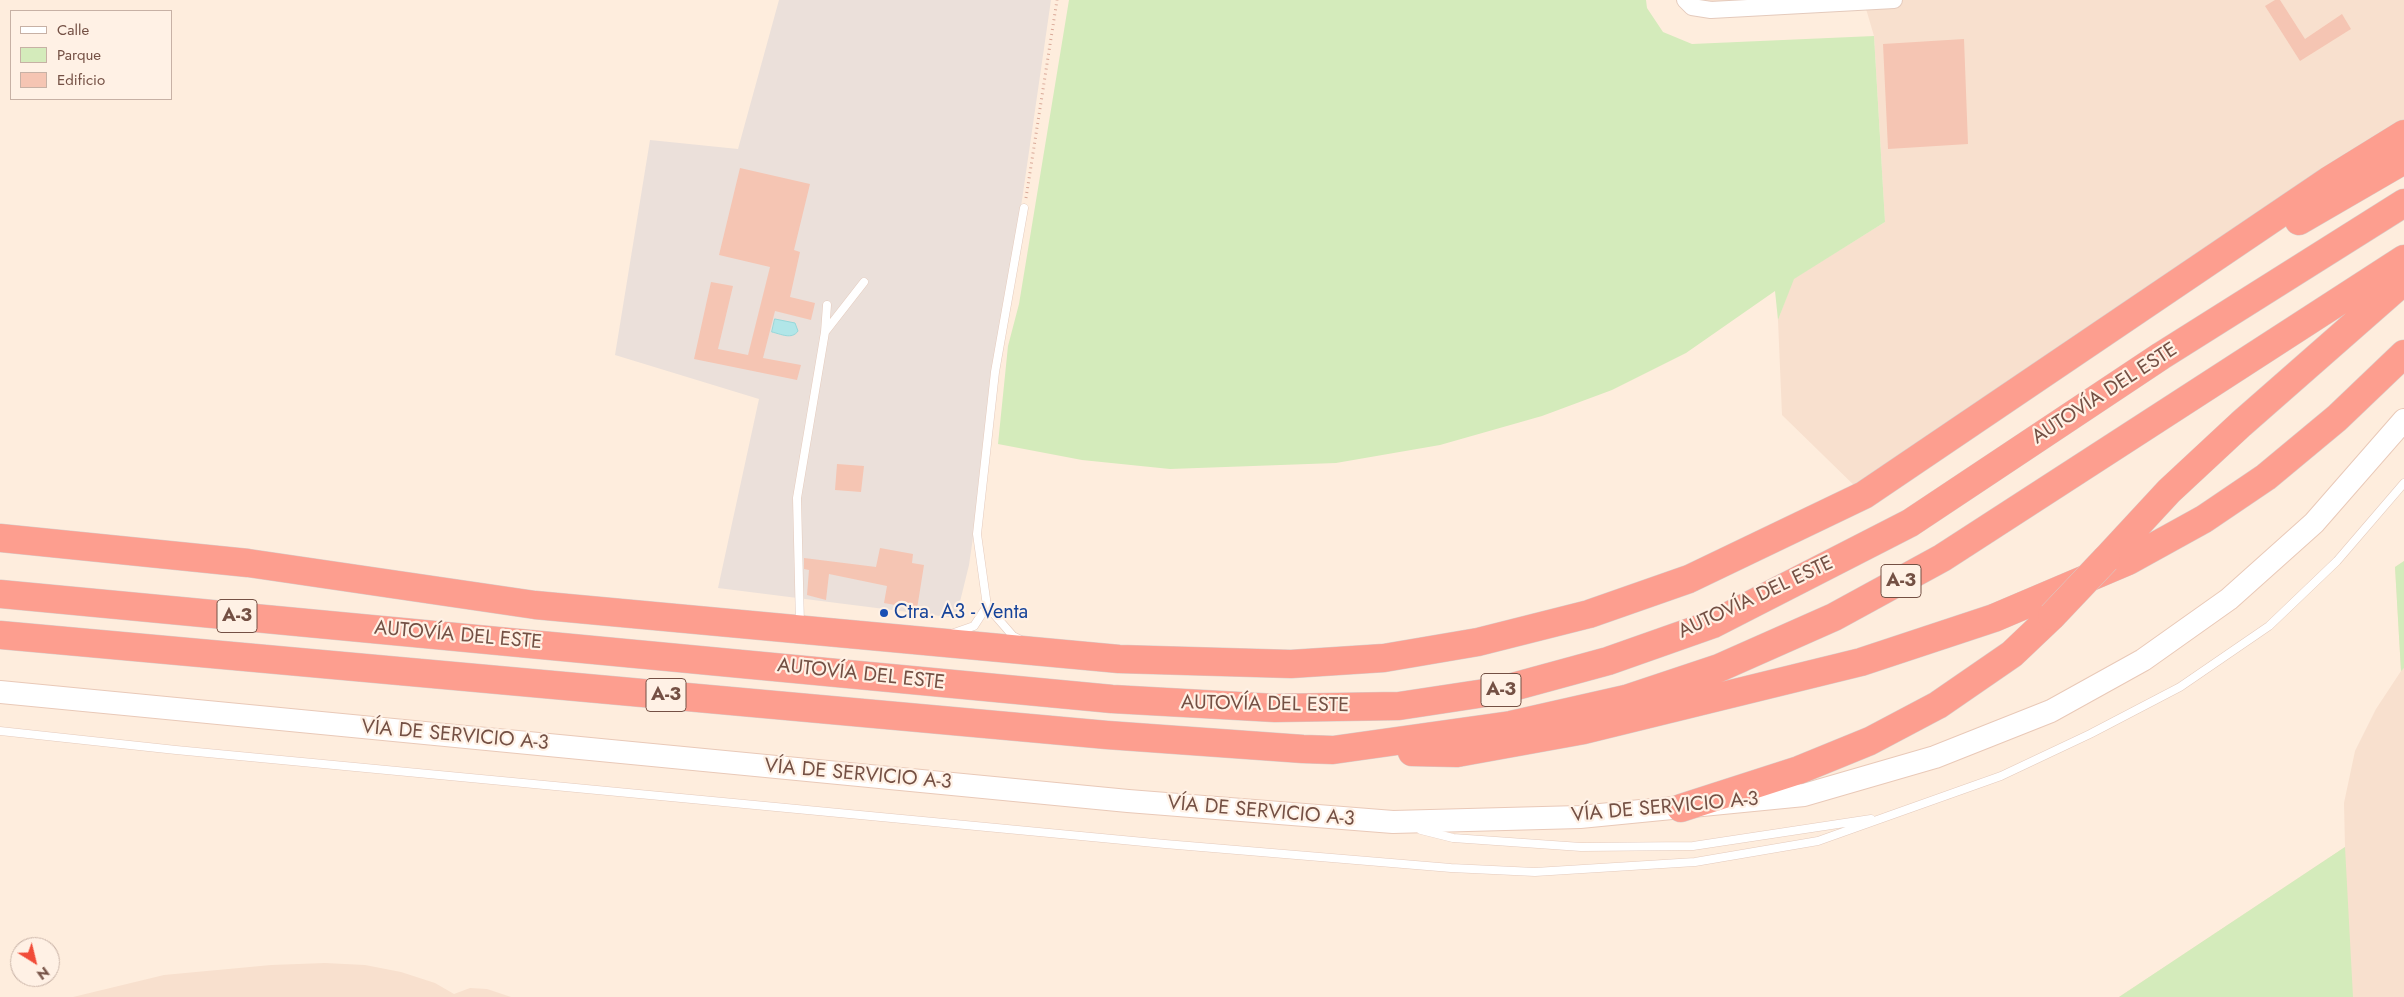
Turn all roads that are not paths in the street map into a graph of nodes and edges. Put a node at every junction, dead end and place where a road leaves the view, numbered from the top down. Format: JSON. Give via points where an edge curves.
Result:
{"nodes":[{"id":1,"x":1685,"y":0,"type":"edge"},
{"id":2,"x":1894,"y":0,"type":"edge"},
{"id":3,"x":2404,"y":134,"type":"edge"},
{"id":4,"x":2404,"y":160,"type":"edge"},
{"id":5,"x":2404,"y":203,"type":"edge"},
{"id":6,"x":1024,"y":208,"type":"road end"},
{"id":7,"x":2404,"y":259,"type":"edge"},
{"id":8,"x":2200,"y":268,"type":"junction"},
{"id":9,"x":2404,"y":281,"type":"edge"},
{"id":10,"x":864,"y":282,"type":"dead end"},
{"id":11,"x":827,"y":305,"type":"dead end"},
{"id":12,"x":825,"y":332,"type":"junction"},
{"id":13,"x":2404,"y":354,"type":"edge"},
{"id":14,"x":2404,"y":420,"type":"edge"},
{"id":15,"x":2404,"y":483,"type":"edge"},
{"id":16,"x":0,"y":538,"type":"edge"},
{"id":17,"x":0,"y":594,"type":"edge"},
{"id":18,"x":987,"y":606,"type":"junction"},
{"id":19,"x":800,"y":630,"type":"junction"},
{"id":20,"x":0,"y":634,"type":"edge"},
{"id":21,"x":930,"y":642,"type":"junction"},
{"id":22,"x":1046,"y":652,"type":"junction"},
{"id":23,"x":0,"y":692,"type":"edge"},
{"id":24,"x":0,"y":731,"type":"edge"},
{"id":25,"x":1333,"y":750,"type":"junction"},
{"id":26,"x":1681,"y":808,"type":"junction"},
{"id":27,"x":1888,"y":817,"type":"junction"},
{"id":28,"x":1393,"y":822,"type":"junction"}],
"edges":[{"from":1,"to":2,"type":"street","via":[[1692,7],[1711,10]]},
{"from":3,"to":8,"type":"highway"},
{"from":4,"to":8,"type":"highway","via":[[2299,221]]},
{"from":5,"to":17,"type":"highway","name":"AUTOVÍA DEL ESTE","number":"A-3","via":[[2162,356],[1910,523],[1713,624],[1608,661],[1498,691],[1399,706],[1275,708],[1112,699]]},
{"from":6,"to":18,"type":"lane","via":[[995,372],[977,534]]},
{"from":7,"to":25,"type":"highway","name":"AUTOVÍA DEL ESTE","number":"A-3","via":[[1942,558],[1834,617],[1719,668],[1626,699],[1512,725]]},
{"from":8,"to":22,"type":"highway","via":[[1864,495],[1689,579],[1589,614],[1478,642],[1384,658],[1291,664],[1119,659]]},
{"from":9,"to":26,"type":"highway","bridge":true,"via":[[2169,491],[2012,654],[1938,705],[1870,741],[1800,770]]},
{"from":10,"to":12,"type":"lane"},
{"from":11,"to":12,"type":"lane"},
{"from":12,"to":19,"type":"lane","via":[[797,498]]},
{"from":13,"to":25,"type":"highway","via":[[2337,418],[2266,477],[2204,519],[2128,561],[1994,618],[1861,662],[1584,730],[1457,753]]},
{"from":14,"to":26,"type":"main road","name":"VÍA DE SERVICIO A-3","via":[[2314,523],[2229,599],[2143,660],[2051,711],[1935,757],[1804,795]]},
{"from":15,"to":27,"type":"lane","via":[[2336,561],[2269,626],[2180,687],[2001,776]]},
{"from":16,"to":19,"type":"highway","via":[[248,563],[535,605]]},
{"from":18,"to":21,"type":"lane","via":[[974,626]]},
{"from":18,"to":22,"type":"lane","via":[[1013,636]]},
{"from":19,"to":21,"type":"highway"},
{"from":20,"to":25,"type":"highway","name":"AUTOVÍA DEL ESTE","number":"A-3","via":[[1107,735]]},
{"from":21,"to":22,"type":"highway"},
{"from":23,"to":28,"type":"main road","name":"VÍA DE SERVICIO A-3","via":[[1128,801]]},
{"from":24,"to":27,"type":"lane","via":[[1165,844],[1535,872],[1695,862],[1818,842]]},
{"from":26,"to":28,"type":"main road","name":"VÍA DE SERVICIO A-3","via":[[1580,817]]},
{"from":27,"to":28,"type":"lane","via":[[1694,846],[1581,847],[1453,838]]}]}
